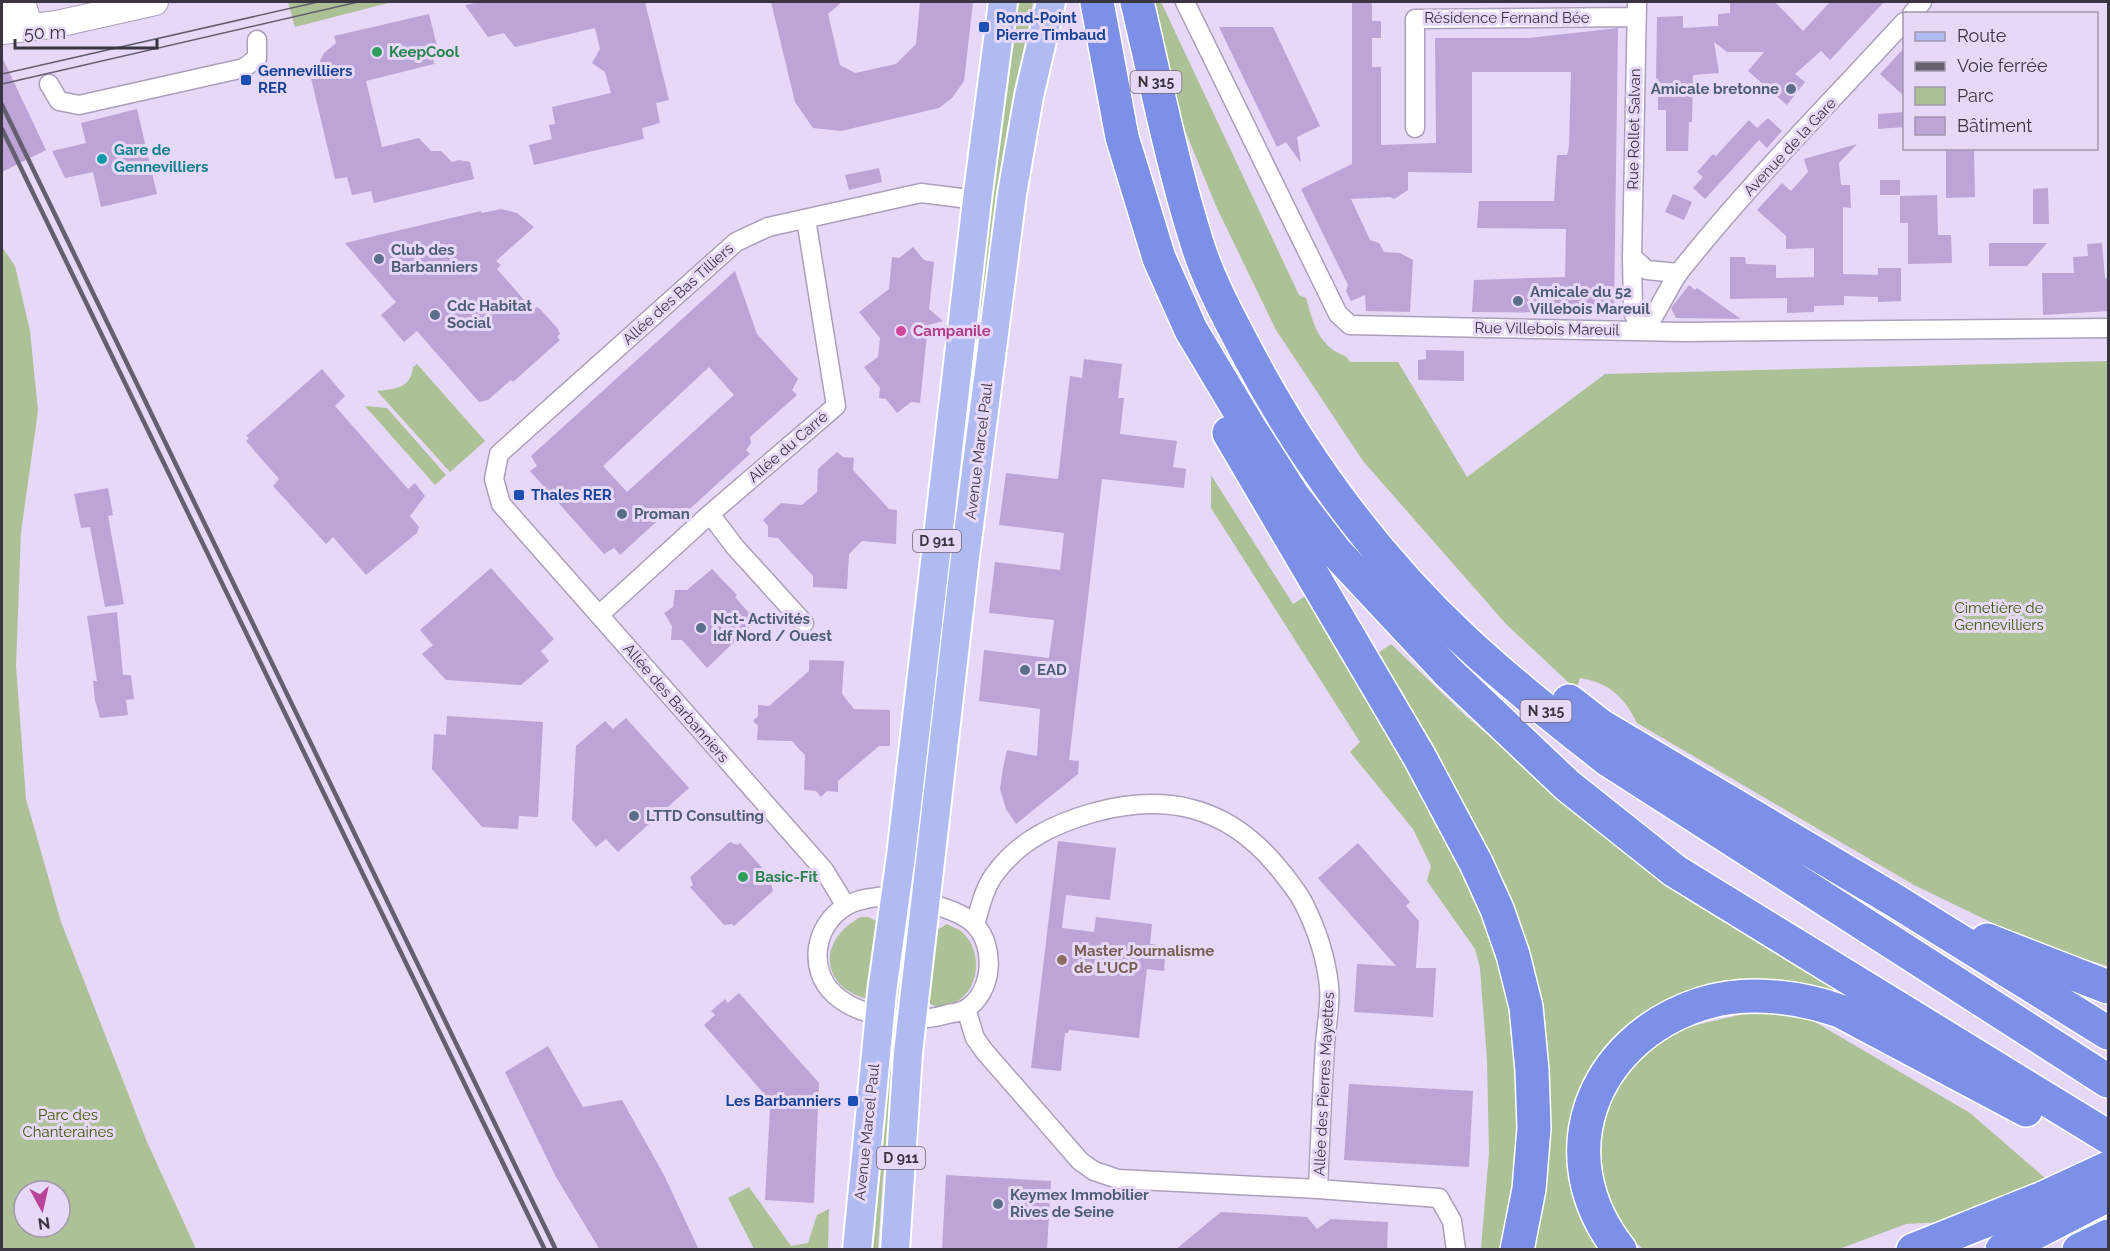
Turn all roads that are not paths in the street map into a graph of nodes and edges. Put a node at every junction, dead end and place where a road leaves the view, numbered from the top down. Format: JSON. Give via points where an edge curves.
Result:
{"nodes":[{"id":1,"x":16,"y":2,"type":"edge"},
{"id":2,"x":22,"y":2,"type":"edge"},
{"id":3,"x":155,"y":2,"type":"edge"},
{"id":4,"x":1003,"y":2,"type":"edge"},
{"id":5,"x":1052,"y":2,"type":"edge"},
{"id":6,"x":1097,"y":2,"type":"edge"},
{"id":7,"x":1137,"y":2,"type":"edge"},
{"id":8,"x":1185,"y":2,"type":"edge"},
{"id":9,"x":2,"y":8,"type":"edge"},
{"id":10,"x":1637,"y":10,"type":"edge"},
{"id":11,"x":1903,"y":24,"type":"edge"},
{"id":12,"x":30,"y":28,"type":"junction"},
{"id":13,"x":2,"y":31,"type":"edge"},
{"id":14,"x":257,"y":40,"type":"dead end"},
{"id":15,"x":49,"y":84,"type":"dead end"},
{"id":16,"x":1415,"y":128,"type":"dead end"},
{"id":17,"x":1175,"y":163,"type":"junction"},
{"id":18,"x":977,"y":200,"type":"junction"},
{"id":19,"x":806,"y":219,"type":"junction"},
{"id":20,"x":1632,"y":257,"type":"junction"},
{"id":21,"x":1678,"y":273,"type":"junction"},
{"id":22,"x":1633,"y":312,"type":"junction"},
{"id":23,"x":2109,"y":328,"type":"edge"},
{"id":24,"x":1191,"y":330,"type":"junction"},
{"id":25,"x":1641,"y":331,"type":"junction"},
{"id":26,"x":501,"y":504,"type":"joint"},
{"id":27,"x":710,"y":514,"type":"junction"},
{"id":28,"x":599,"y":615,"type":"junction"},
{"id":29,"x":804,"y":622,"type":"dead end"},
{"id":30,"x":896,"y":897,"type":"junction"},
{"id":31,"x":1894,"y":900,"type":"junction"},
{"id":32,"x":926,"y":904,"type":"junction"},
{"id":33,"x":846,"y":906,"type":"junction"},
{"id":34,"x":975,"y":925,"type":"junction"},
{"id":35,"x":2109,"y":987,"type":"edge"},
{"id":36,"x":966,"y":1009,"type":"junction"},
{"id":37,"x":881,"y":1015,"type":"junction"},
{"id":38,"x":912,"y":1018,"type":"junction"},
{"id":39,"x":2109,"y":1033,"type":"edge"},
{"id":40,"x":2109,"y":1081,"type":"edge"},
{"id":41,"x":2086,"y":1130,"type":"edge"},
{"id":42,"x":2109,"y":1151,"type":"edge"},
{"id":43,"x":2109,"y":1168,"type":"edge"},
{"id":44,"x":1318,"y":1189,"type":"junction"},
{"id":45,"x":2109,"y":1195,"type":"edge"},
{"id":46,"x":2056,"y":1220,"type":"junction"},
{"id":47,"x":2109,"y":1236,"type":"edge"},
{"id":48,"x":857,"y":1250,"type":"edge"},
{"id":49,"x":895,"y":1250,"type":"edge"},
{"id":50,"x":1456,"y":1250,"type":"edge"},
{"id":51,"x":1517,"y":1250,"type":"edge"},
{"id":52,"x":1620,"y":1250,"type":"edge"},
{"id":53,"x":1913,"y":1250,"type":"edge"},
{"id":54,"x":1972,"y":1250,"type":"edge"},
{"id":55,"x":2002,"y":1250,"type":"edge"},
{"id":56,"x":2079,"y":1250,"type":"edge"}],
"edges":[{"from":1,"to":9,"type":"main road"},
{"from":2,"to":12,"type":"main road"},
{"from":3,"to":12,"type":"main road"},
{"from":4,"to":18,"type":"main road","name":"Avenue Marcel Paul","number":"D 911"},
{"from":5,"to":32,"type":"main road","name":"Avenue Marcel Paul","number":"D 911","via":[[1029,96],[1012,194],[965,557]]},
{"from":6,"to":24,"type":"highway","number":"N 315","via":[[1122,137],[1160,258]]},
{"from":7,"to":17,"type":"highway","number":"N 315"},
{"from":8,"to":25,"type":"street","name":"Rue Villebois Mareuil","via":[[1343,321],[1360,327]]},
{"from":10,"to":16,"type":"street","name":"Résidence Fernand Bée","via":[[1415,19]]},
{"from":10,"to":20,"type":"street","name":"Rue Rollet Salvan"},
{"from":11,"to":21,"type":"street","name":"Avenue de la Gare"},
{"from":12,"to":13,"type":"main road"},
{"from":14,"to":15,"type":"street","via":[[257,58],[244,68],[79,105],[59,101]]},
{"from":17,"to":31,"type":"highway","number":"N 315","via":[[1238,305],[1287,390],[1341,470],[1402,544],[1465,611],[1601,726]]},
{"from":17,"to":40,"type":"highway","number":"N 315","via":[[1197,245],[1226,312],[1272,399],[1359,526],[1464,640],[1529,698],[1607,759]]},
{"from":18,"to":19,"type":"street","name":"Allée des Bas Tilliers","via":[[921,193]]},
{"from":18,"to":30,"type":"main road","name":"Avenue Marcel Paul","number":"D 911"},
{"from":19,"to":26,"type":"street","name":"Allée des Bas Tilliers","via":[[768,227],[736,242],[499,454],[494,479]]},
{"from":19,"to":27,"type":"street","name":"Allée du Carré","via":[[836,406]]},
{"from":20,"to":21,"type":"street","via":[[1647,270]]},
{"from":20,"to":22,"type":"street","name":"Rue Rollet Salvan"},
{"from":21,"to":22,"type":"street","name":"Avenue de la Gare","via":[[1651,292]]},
{"from":21,"to":25,"type":"street","name":"Avenue de la Gare","via":[[1648,327]]},
{"from":22,"to":25,"type":"street","name":"Rue Rollet Salvan"},
{"from":23,"to":25,"type":"street","name":"Rue Villebois Mareuil"},
{"from":24,"to":41,"type":"highway","number":"N 315","via":[[1293,496],[1335,550],[1449,673],[1567,785],[1676,871]]},
{"from":24,"to":51,"type":"highway","number":"N 315","via":[[1231,440],[1419,756],[1497,909],[1526,1007],[1532,1070],[1534,1128],[1530,1179]]},
{"from":26,"to":28,"type":"street","name":"Allée des Barbanniers"},
{"from":27,"to":28,"type":"street","name":"Allée du Carré"},
{"from":27,"to":29,"type":"street"},
{"from":28,"to":33,"type":"street","name":"Allée des Barbanniers","via":[[824,870]]},
{"from":30,"to":32,"type":"street"},
{"from":30,"to":33,"type":"street","via":[[864,899]]},
{"from":30,"to":37,"type":"main road","name":"Avenue Marcel Paul","number":"D 911"},
{"from":31,"to":35,"type":"highway"},
{"from":31,"to":39,"type":"highway"},
{"from":32,"to":34,"type":"street","via":[[962,915]]},
{"from":32,"to":38,"type":"main road","name":"Avenue Marcel Paul","number":"D 911"},
{"from":33,"to":37,"type":"street","via":[[829,921],[818,942],[817,962],[835,995]]},
{"from":34,"to":36,"type":"street","via":[[988,948],[989,970],[981,991]]},
{"from":34,"to":44,"type":"street","name":"Allée des Pierres Mayettes","via":[[995,872],[1023,844],[1052,827],[1110,808],[1169,804],[1224,819],[1244,833],[1264,850],[1303,902],[1324,953],[1329,989]]},
{"from":36,"to":38,"type":"street"},
{"from":36,"to":44,"type":"street","name":"Allée des Pierres Mayettes","via":[[975,1038],[985,1052],[1080,1161],[1094,1171],[1118,1179]]},
{"from":37,"to":38,"type":"street"},
{"from":37,"to":48,"type":"main road","name":"Avenue Marcel Paul","number":"D 911"},
{"from":38,"to":49,"type":"main road","name":"Avenue Marcel Paul","number":"D 911"},
{"from":41,"to":42,"type":"highway"},
{"from":41,"to":52,"type":"highway","via":[[1840,1011],[1808,1000],[1767,996],[1703,1004],[1670,1017],[1636,1041],[1610,1068],[1594,1095],[1586,1123],[1586,1177],[1593,1203]]},
{"from":43,"to":53,"type":"highway"},
{"from":44,"to":50,"type":"street","via":[[1439,1198],[1452,1221]]},
{"from":45,"to":46,"type":"highway"},
{"from":46,"to":54,"type":"highway"},
{"from":46,"to":55,"type":"highway"},
{"from":47,"to":56,"type":"highway"}]}
